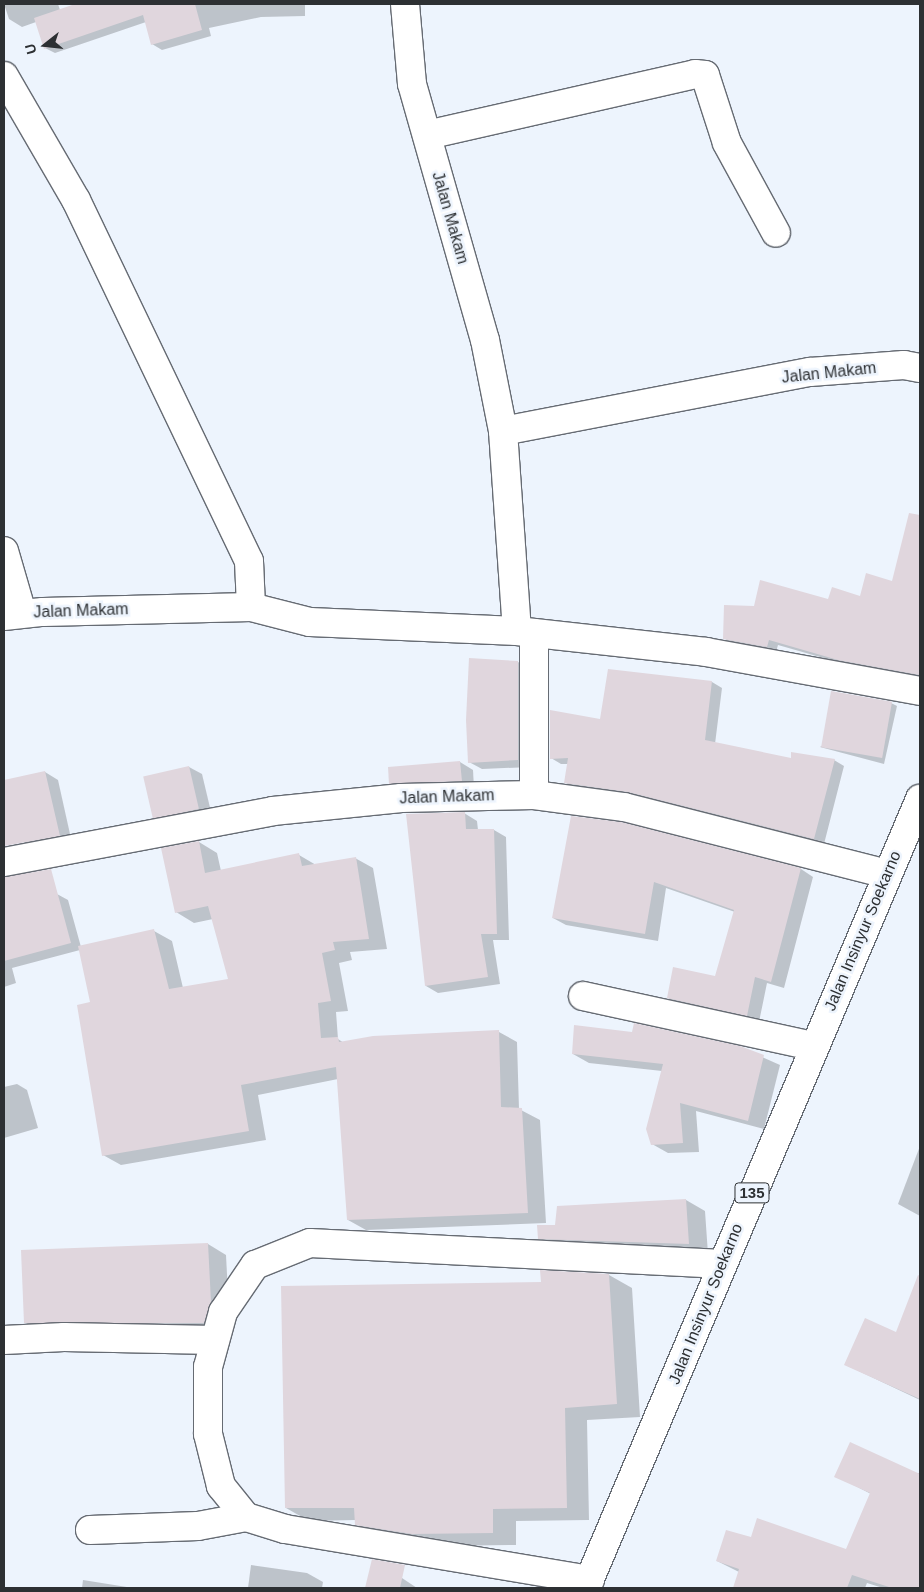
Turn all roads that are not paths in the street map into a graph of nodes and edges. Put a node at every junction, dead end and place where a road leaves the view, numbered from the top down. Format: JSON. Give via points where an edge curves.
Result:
{"nodes":[{"id":1,"x":405,"y":4,"type":"edge"},
{"id":2,"x":4,"y":76,"type":"edge"},
{"id":3,"x":427,"y":135,"type":"junction"},
{"id":4,"x":776,"y":232,"type":"dead end"},
{"id":5,"x":920,"y":368,"type":"edge"},
{"id":6,"x":503,"y":431,"type":"junction"},
{"id":7,"x":4,"y":551,"type":"edge"},
{"id":8,"x":251,"y":607,"type":"junction"},
{"id":9,"x":13,"y":615,"type":"edge"},
{"id":10,"x":525,"y":632,"type":"junction"},
{"id":11,"x":920,"y":691,"type":"edge"},
{"id":12,"x":534,"y":794,"type":"junction"},
{"id":13,"x":920,"y":799,"type":"edge"},
{"id":14,"x":4,"y":862,"type":"edge"},
{"id":15,"x":887,"y":874,"type":"junction"},
{"id":16,"x":583,"y":996,"type":"dead end"},
{"id":17,"x":814,"y":1046,"type":"junction"},
{"id":18,"x":722,"y":1264,"type":"junction"},
{"id":19,"x":4,"y":1340,"type":"edge"},
{"id":20,"x":215,"y":1340,"type":"junction"},
{"id":21,"x":246,"y":1517,"type":"junction"},
{"id":22,"x":90,"y":1530,"type":"dead end"},
{"id":23,"x":588,"y":1584,"type":"edge"}],
"edges":[{"from":1,"to":3,"type":"street","name":"Jalan Makam","via":[[412,84]]},
{"from":2,"to":8,"type":"street","via":[[76,200],[249,561]]},
{"from":3,"to":4,"type":"street","via":[[695,74],[705,75],[727,143]]},
{"from":3,"to":6,"type":"street","name":"Jalan Makam","via":[[485,340]]},
{"from":5,"to":6,"type":"street","name":"Jalan Makam","via":[[904,365],[810,372]]},
{"from":6,"to":10,"type":"street","name":"Jalan Makam"},
{"from":7,"to":9,"type":"street"},
{"from":8,"to":9,"type":"street","name":"Jalan Makam"},
{"from":8,"to":10,"type":"street","name":"Jalan Makam","via":[[310,622]]},
{"from":10,"to":11,"type":"street","name":"Jalan Makam","via":[[706,652]]},
{"from":10,"to":12,"type":"street"},
{"from":12,"to":14,"type":"street","name":"Jalan Makam","via":[[401,798],[273,812]]},
{"from":12,"to":15,"type":"street","name":"Jalan Makam","via":[[624,807]]},
{"from":13,"to":15,"type":"street","name":"Jalan Insinyur Soekarno","number":"135"},
{"from":15,"to":17,"type":"street","name":"Jalan Insinyur Soekarno","number":"135"},
{"from":16,"to":17,"type":"street"},
{"from":17,"to":18,"type":"street","name":"Jalan Insinyur Soekarno","number":"135"},
{"from":18,"to":20,"type":"street","via":[[310,1243],[255,1265],[222,1312]]},
{"from":18,"to":23,"type":"street","name":"Jalan Insinyur Soekarno","number":"135"},
{"from":19,"to":20,"type":"street","via":[[64,1337]]},
{"from":20,"to":21,"type":"street","via":[[208,1367],[208,1434],[221,1486]]},
{"from":21,"to":22,"type":"street","via":[[198,1526]]},
{"from":21,"to":23,"type":"street","via":[[285,1529]]}]}
